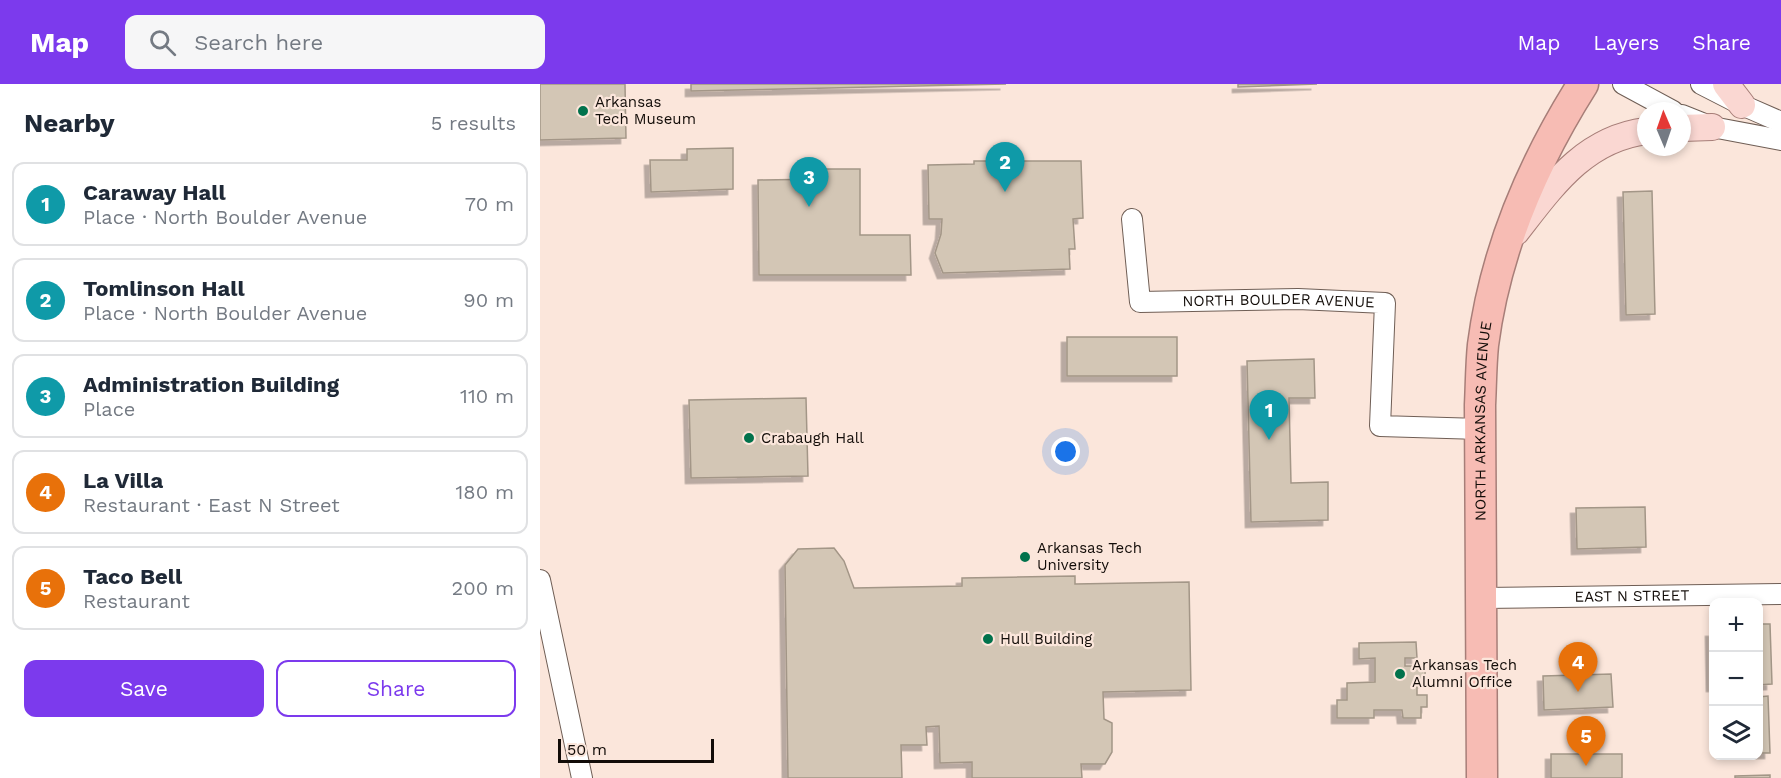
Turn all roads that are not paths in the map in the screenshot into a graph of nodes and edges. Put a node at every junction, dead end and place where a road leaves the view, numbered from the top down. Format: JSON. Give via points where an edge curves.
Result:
{"nodes":[{"id":1,"x":1623,"y":84,"type":"edge"},
{"id":2,"x":1701,"y":84,"type":"edge"},
{"id":3,"x":1726,"y":84,"type":"edge"},
{"id":4,"x":1573,"y":92,"type":"edge"},
{"id":5,"x":1656,"y":102,"type":"edge"},
{"id":6,"x":1742,"y":105,"type":"junction"},
{"id":7,"x":1691,"y":119,"type":"edge"},
{"id":8,"x":1781,"y":122,"type":"edge"},
{"id":9,"x":1712,"y":127,"type":"junction"},
{"id":10,"x":1691,"y":128,"type":"edge"},
{"id":11,"x":1637,"y":133,"type":"edge"},
{"id":12,"x":1781,"y":140,"type":"edge"},
{"id":13,"x":1132,"y":219,"type":"dead end"},
{"id":14,"x":1507,"y":244,"type":"junction"},
{"id":15,"x":1480,"y":429,"type":"junction"},
{"id":16,"x":540,"y":580,"type":"edge"},
{"id":17,"x":1781,"y":594,"type":"edge"},
{"id":18,"x":1482,"y":598,"type":"junction"},
{"id":19,"x":543,"y":614,"type":"edge"},
{"id":20,"x":582,"y":778,"type":"edge"},
{"id":21,"x":1482,"y":778,"type":"edge"}],
"edges":[{"from":1,"to":5,"type":"street"},
{"from":2,"to":6,"type":"street"},
{"from":3,"to":6,"type":"main road"},
{"from":4,"to":14,"type":"highway","name":"NORTH ARKANSAS AVENUE","via":[[1534,172]]},
{"from":6,"to":8,"type":"street"},
{"from":7,"to":9,"type":"street"},
{"from":9,"to":10,"type":"main road"},
{"from":9,"to":12,"type":"street"},
{"from":11,"to":14,"type":"main road","via":[[1609,141],[1577,160]]},
{"from":13,"to":15,"type":"street","name":"NORTH BOULDER AVENUE","via":[[1140,302],[1298,299],[1385,303],[1380,426]]},
{"from":14,"to":15,"type":"highway","name":"NORTH ARKANSAS AVENUE","via":[[1483,345]]},
{"from":15,"to":18,"type":"highway","name":"NORTH ARKANSAS AVENUE"},
{"from":16,"to":19,"type":"street"},
{"from":17,"to":18,"type":"street","name":"EAST N STREET"},
{"from":18,"to":21,"type":"highway","name":"NORTH ARKANSAS AVENUE"},
{"from":19,"to":20,"type":"street"}]}
